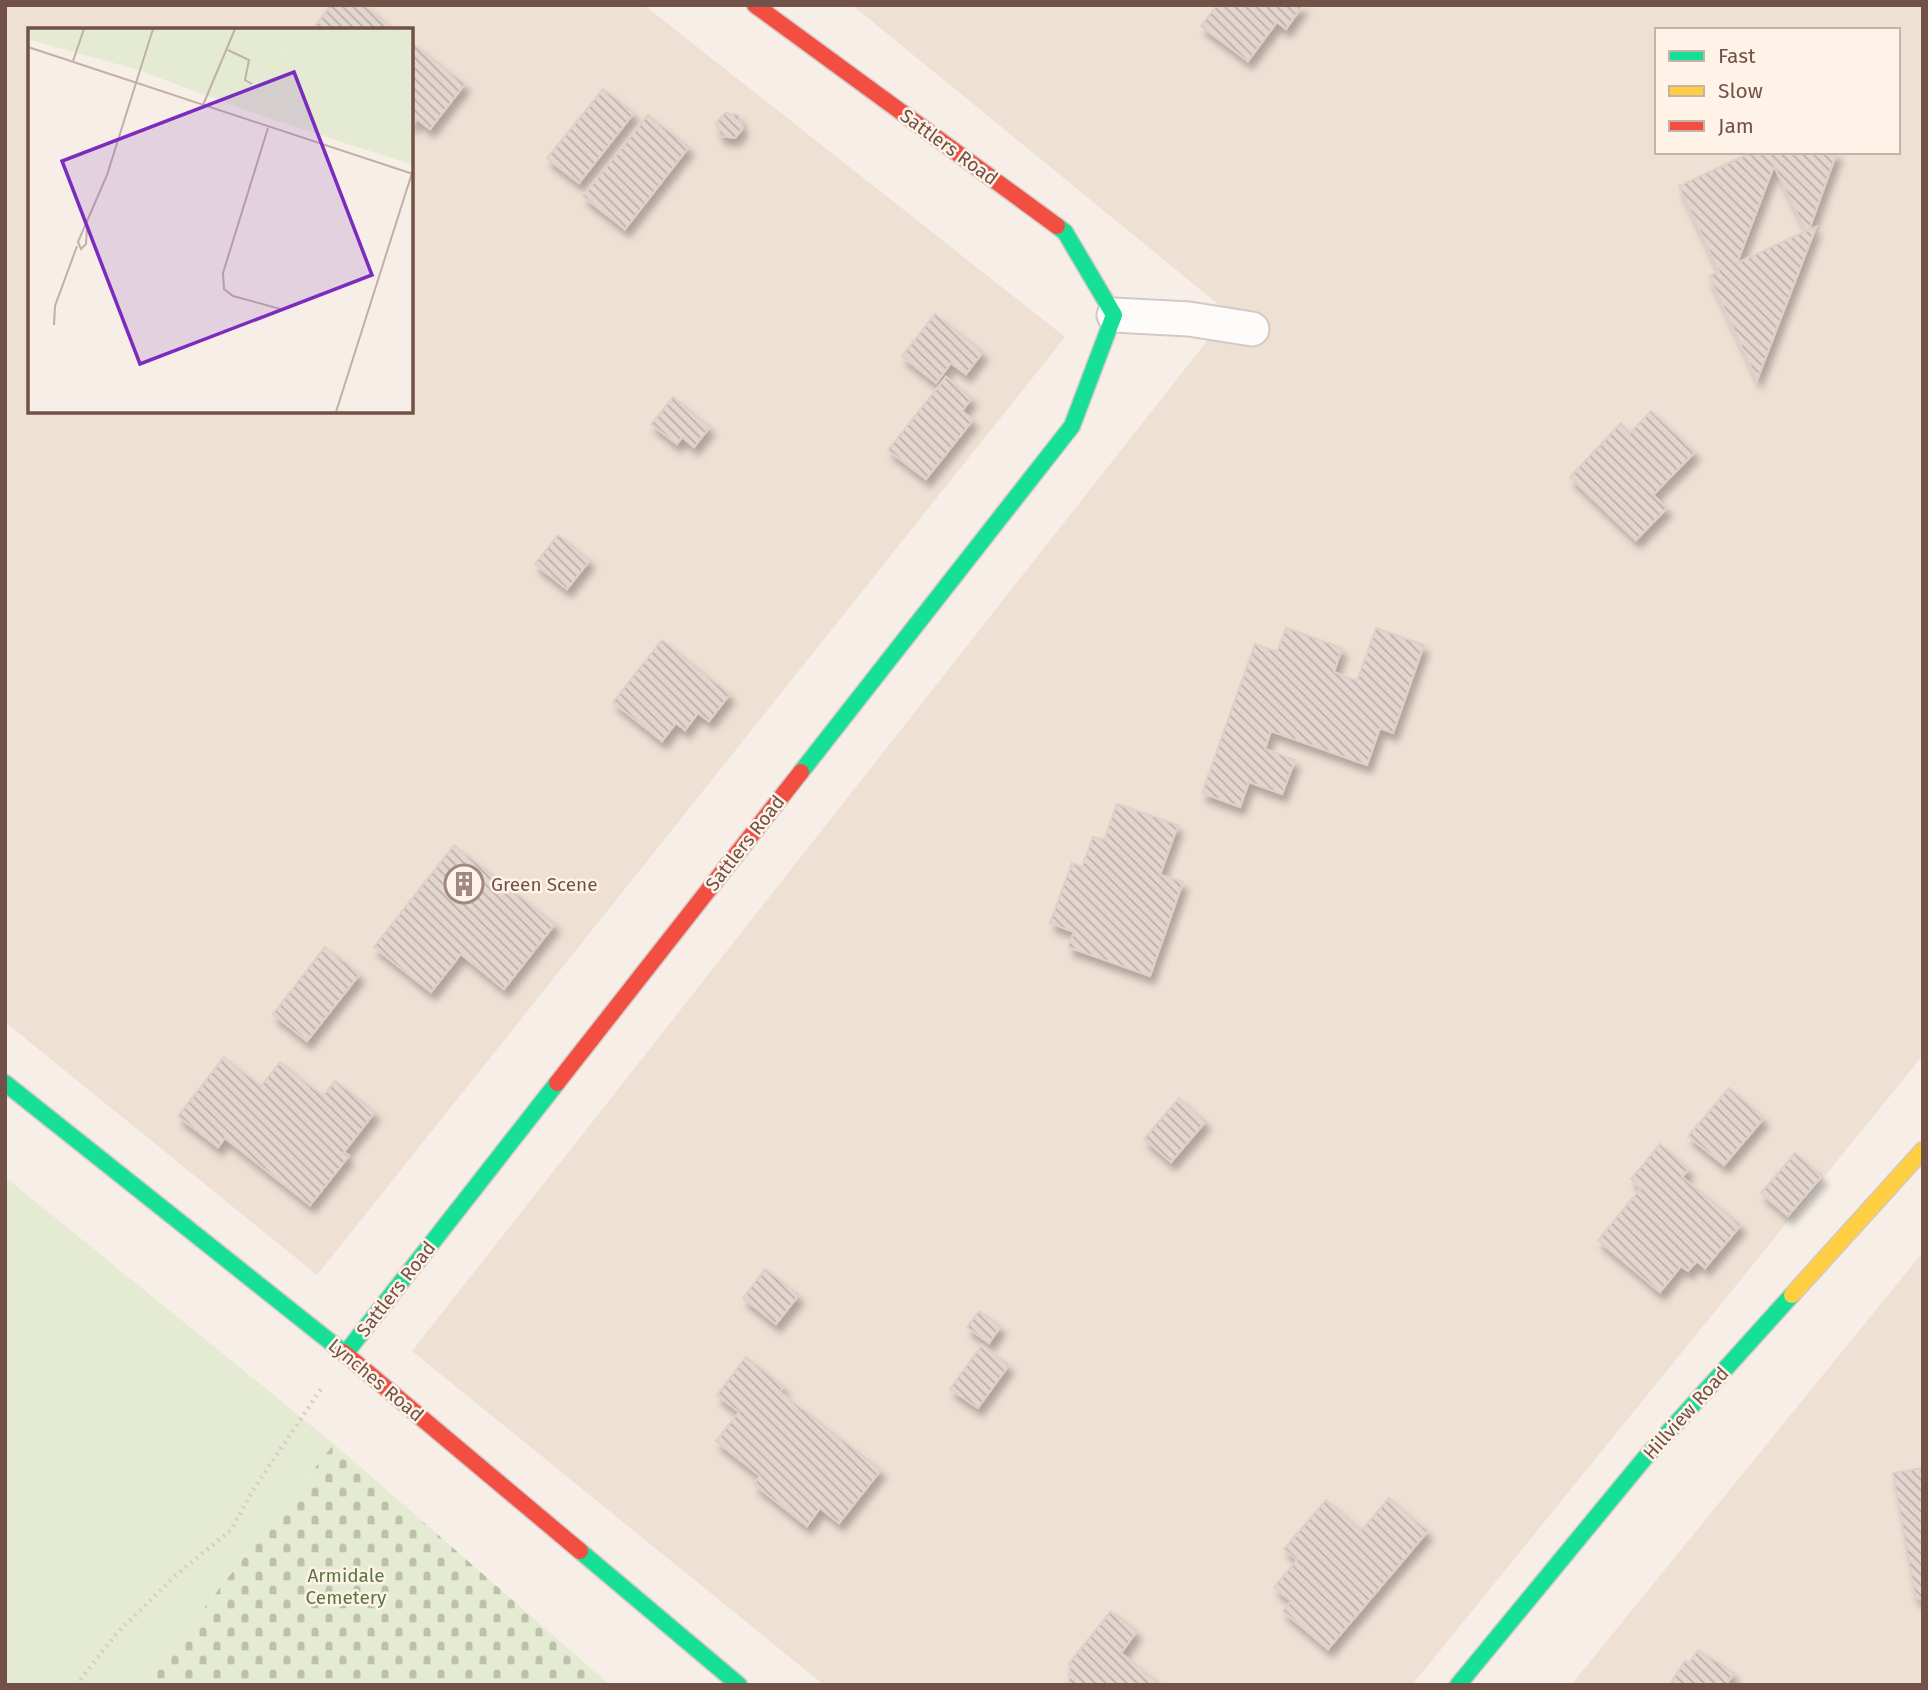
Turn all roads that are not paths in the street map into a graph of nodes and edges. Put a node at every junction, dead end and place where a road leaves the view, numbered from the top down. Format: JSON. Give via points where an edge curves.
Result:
{"nodes":[{"id":1,"x":755,"y":5,"type":"edge"},
{"id":2,"x":1114,"y":315,"type":"junction"},
{"id":3,"x":1252,"y":329,"type":"dead end"},
{"id":4,"x":5,"y":1083,"type":"edge"},
{"id":5,"x":1923,"y":1150,"type":"edge"},
{"id":6,"x":345,"y":1354,"type":"junction"},
{"id":7,"x":739,"y":1685,"type":"edge"},
{"id":8,"x":1458,"y":1685,"type":"edge"}],
"edges":[{"from":1,"to":2,"type":"street","name":"Sattlers Road","via":[[1065,232]]},
{"from":2,"to":3,"type":"street","via":[[1189,319]]},
{"from":2,"to":6,"type":"street","name":"Sattlers Road","via":[[1072,426]]},
{"from":4,"to":6,"type":"street","name":"Lynches Road"},
{"from":5,"to":8,"type":"street","name":"Hillview Road","via":[[1644,1459]]},
{"from":6,"to":7,"type":"street","name":"Lynches Road"}]}
